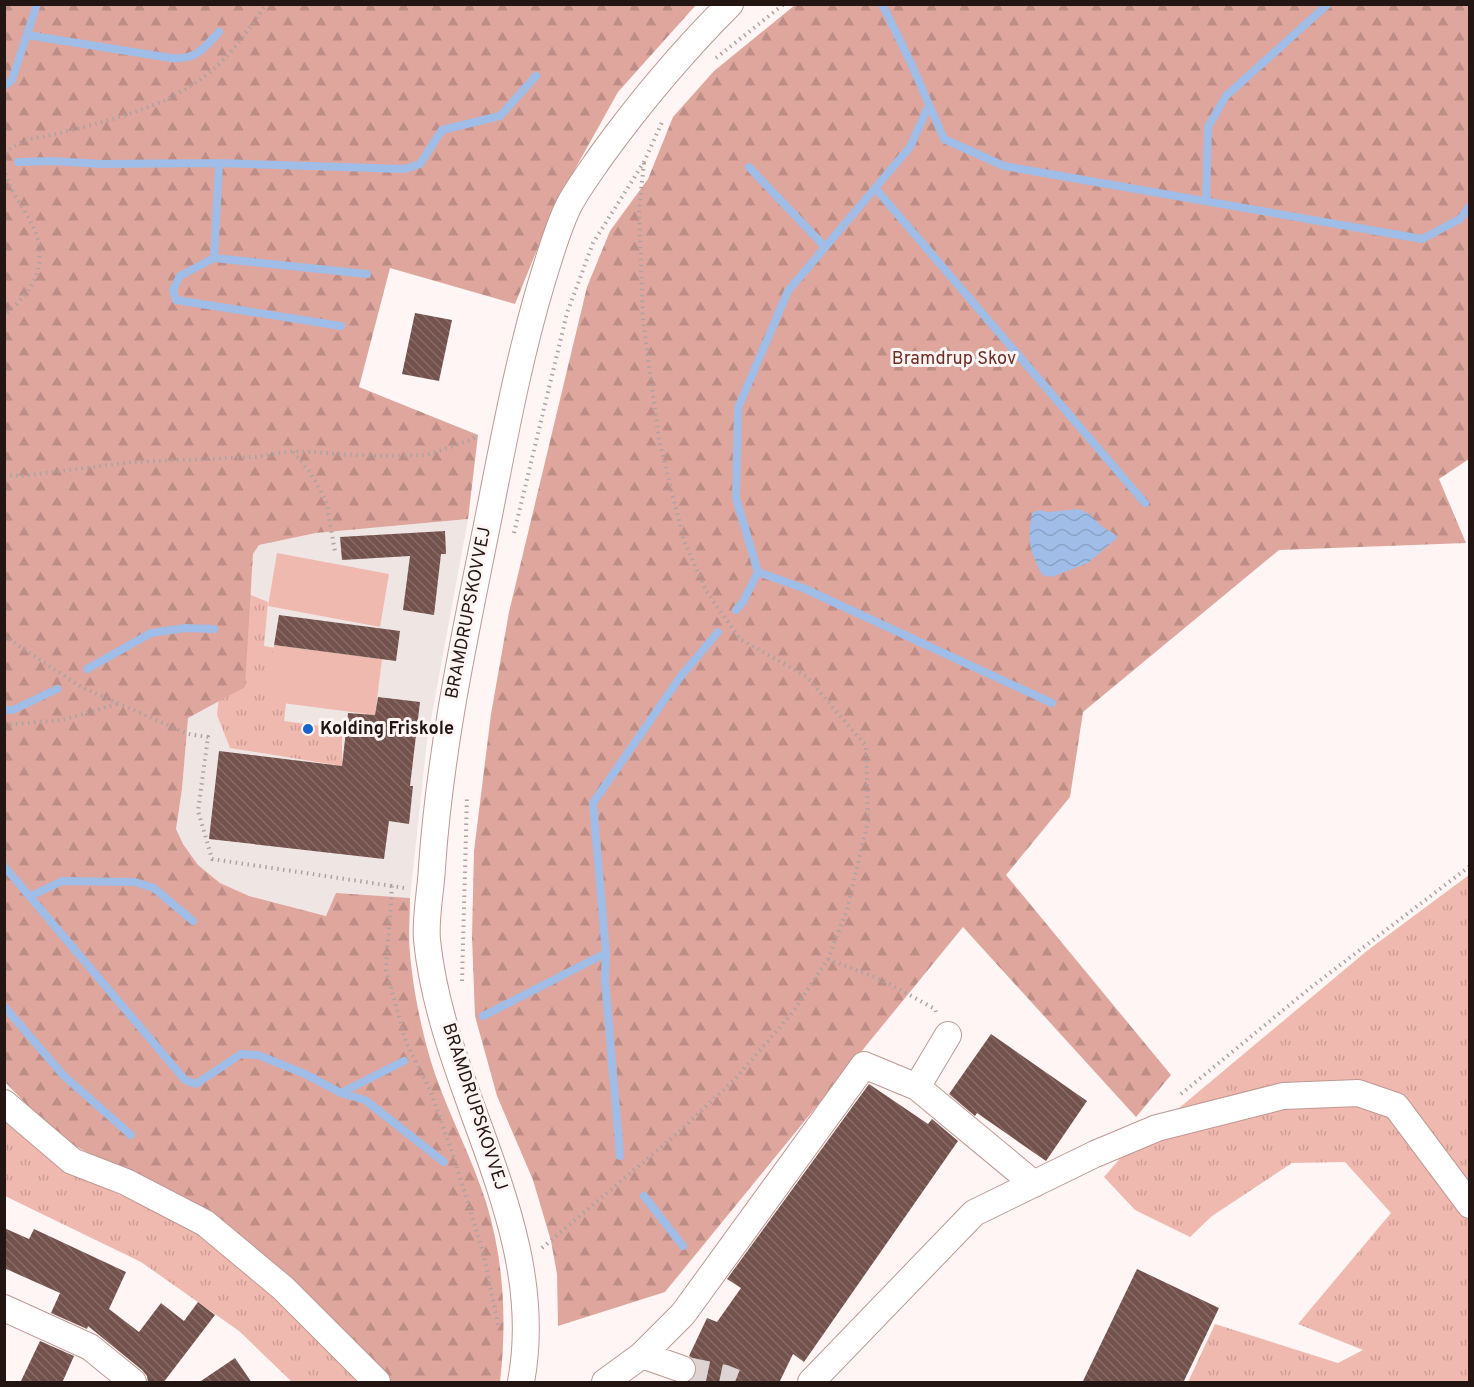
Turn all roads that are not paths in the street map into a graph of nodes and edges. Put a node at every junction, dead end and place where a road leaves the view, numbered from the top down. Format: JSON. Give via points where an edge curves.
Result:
{"nodes":[{"id":1,"x":730,"y":4,"type":"edge"},
{"id":2,"x":948,"y":1035,"type":"road end"},
{"id":3,"x":917,"y":1087,"type":"junction"},
{"id":4,"x":4,"y":1103,"type":"edge"},
{"id":5,"x":1034,"y":1184,"type":"junction"},
{"id":6,"x":1470,"y":1205,"type":"edge"},
{"id":7,"x":4,"y":1308,"type":"edge"},
{"id":8,"x":642,"y":1355,"type":"junction"},
{"id":9,"x":682,"y":1369,"type":"tunnel mouth"},
{"id":10,"x":133,"y":1383,"type":"edge"},
{"id":11,"x":377,"y":1383,"type":"edge"},
{"id":12,"x":521,"y":1383,"type":"edge"},
{"id":13,"x":605,"y":1383,"type":"edge"},
{"id":14,"x":811,"y":1383,"type":"edge"}],
"edges":[{"from":1,"to":12,"type":"street","name":"BRAMDRUPSKOVVEJ","via":[[630,115],[569,205],[531,318],[453,695],[436,813],[427,937],[452,1048],[501,1189],[520,1258],[526,1325]]},
{"from":2,"to":3,"type":"street"},
{"from":3,"to":5,"type":"street"},
{"from":3,"to":8,"type":"street","via":[[864,1065],[690,1304]]},
{"from":4,"to":11,"type":"street","via":[[72,1161],[126,1182],[205,1223],[284,1288]]},
{"from":5,"to":6,"type":"street","via":[[1157,1128],[1282,1096],[1358,1093],[1396,1106]]},
{"from":5,"to":14,"type":"street","via":[[974,1213]]},
{"from":7,"to":10,"type":"street","via":[[90,1347]]},
{"from":8,"to":9,"type":"street"},
{"from":8,"to":13,"type":"street"}]}
